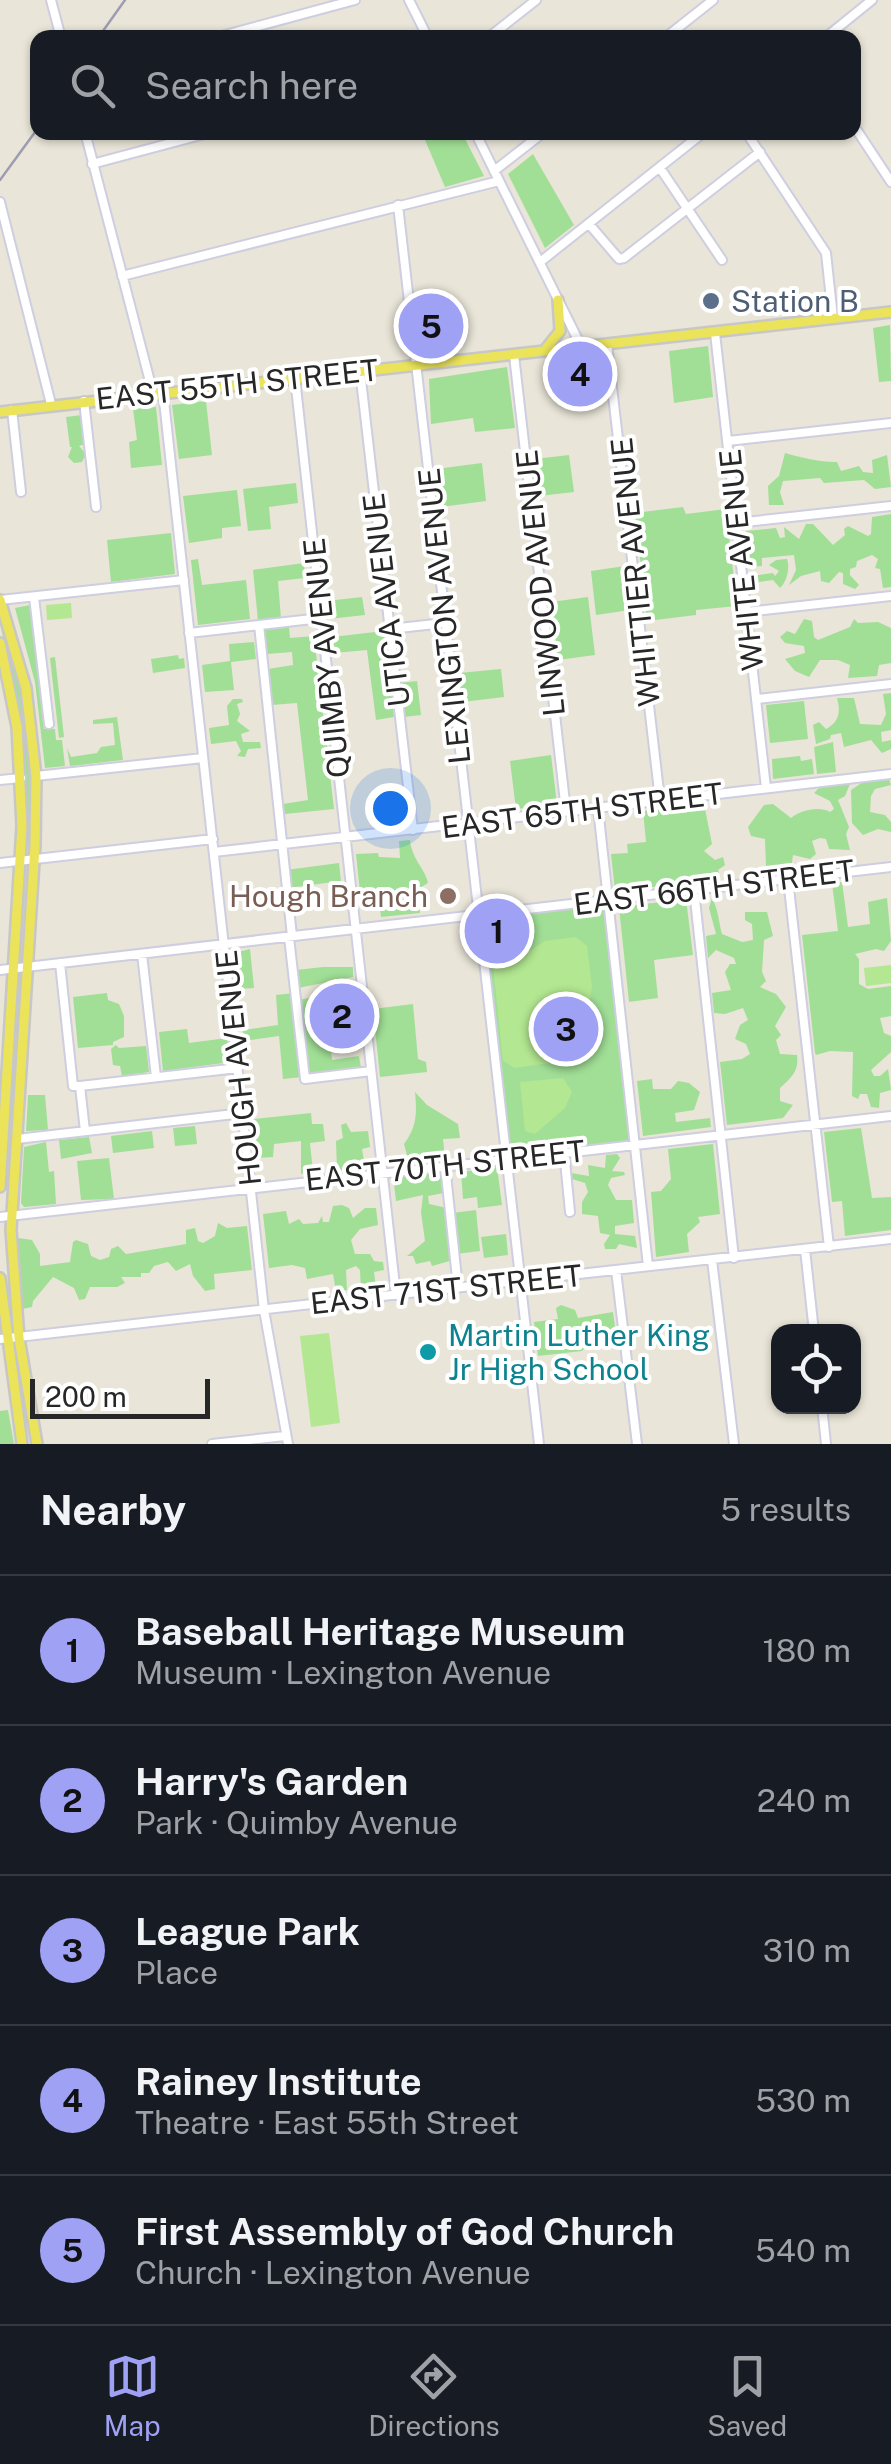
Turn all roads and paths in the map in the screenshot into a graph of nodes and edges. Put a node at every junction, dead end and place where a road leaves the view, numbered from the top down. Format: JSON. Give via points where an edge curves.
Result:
{"nodes":[{"id":1,"x":52,"y":0,"type":"edge"},
{"id":2,"x":355,"y":0,"type":"edge"},
{"id":3,"x":409,"y":0,"type":"edge"},
{"id":4,"x":536,"y":0,"type":"edge"},
{"id":5,"x":714,"y":0,"type":"edge"},
{"id":6,"x":872,"y":0,"type":"edge"},
{"id":7,"x":59,"y":30,"type":"edge"},
{"id":8,"x":244,"y":30,"type":"edge"},
{"id":9,"x":424,"y":30,"type":"edge"},
{"id":10,"x":498,"y":30,"type":"edge"},
{"id":11,"x":676,"y":30,"type":"edge"},
{"id":12,"x":835,"y":30,"type":"edge"},
{"id":13,"x":861,"y":137,"type":"edge"},
{"id":14,"x":87,"y":140,"type":"edge"},
{"id":15,"x":182,"y":140,"type":"edge"},
{"id":16,"x":479,"y":140,"type":"edge"},
{"id":17,"x":534,"y":140,"type":"edge"},
{"id":18,"x":694,"y":140,"type":"edge"},
{"id":19,"x":752,"y":140,"type":"edge"},
{"id":20,"x":760,"y":152,"type":"junction"},
{"id":21,"x":92,"y":164,"type":"junction"},
{"id":22,"x":660,"y":168,"type":"junction"},
{"id":23,"x":494,"y":171,"type":"junction"},
{"id":24,"x":499,"y":181,"type":"junction"},
{"id":25,"x":891,"y":182,"type":"edge"},
{"id":26,"x":0,"y":202,"type":"edge"},
{"id":27,"x":398,"y":205,"type":"junction"},
{"id":28,"x":688,"y":208,"type":"junction"},
{"id":29,"x":589,"y":224,"type":"junction"},
{"id":30,"x":722,"y":260,"type":"dead end"},
{"id":31,"x":540,"y":262,"type":"junction"},
{"id":32,"x":122,"y":276,"type":"junction"},
{"id":33,"x":558,"y":300,"type":"junction"},
{"id":34,"x":891,"y":312,"type":"edge"},
{"id":35,"x":833,"y":318,"type":"junction"},
{"id":36,"x":715,"y":333,"type":"junction"},
{"id":37,"x":608,"y":344,"type":"junction"},
{"id":38,"x":582,"y":348,"type":"junction"},
{"id":39,"x":542,"y":352,"type":"junction"},
{"id":40,"x":514,"y":355,"type":"junction"},
{"id":41,"x":416,"y":366,"type":"junction"},
{"id":42,"x":360,"y":371,"type":"junction"},
{"id":43,"x":295,"y":378,"type":"junction"},
{"id":44,"x":158,"y":392,"type":"junction"},
{"id":45,"x":84,"y":400,"type":"junction"},
{"id":46,"x":51,"y":404,"type":"junction"},
{"id":47,"x":12,"y":410,"type":"junction"},
{"id":48,"x":0,"y":412,"type":"edge"},
{"id":49,"x":891,"y":423,"type":"edge"},
{"id":50,"x":728,"y":441,"type":"junction"},
{"id":51,"x":21,"y":492,"type":"dead end"},
{"id":52,"x":891,"y":506,"type":"edge"},
{"id":53,"x":96,"y":507,"type":"dead end"},
{"id":54,"x":736,"y":523,"type":"junction"},
{"id":55,"x":184,"y":580,"type":"junction"},
{"id":56,"x":891,"y":596,"type":"edge"},
{"id":57,"x":34,"y":597,"type":"junction"},
{"id":58,"x":0,"y":600,"type":"edge"},
{"id":59,"x":746,"y":612,"type":"junction"},
{"id":60,"x":320,"y":618,"type":"junction"},
{"id":61,"x":444,"y":623,"type":"junction"},
{"id":62,"x":259,"y":625,"type":"junction"},
{"id":63,"x":390,"y":629,"type":"junction"},
{"id":64,"x":190,"y":633,"type":"junction"},
{"id":65,"x":0,"y":643,"type":"edge"},
{"id":66,"x":891,"y":684,"type":"edge"},
{"id":67,"x":5,"y":688,"type":"edge"},
{"id":68,"x":757,"y":699,"type":"junction"},
{"id":69,"x":49,"y":724,"type":"dead end"},
{"id":70,"x":204,"y":758,"type":"junction"},
{"id":71,"x":891,"y":774,"type":"edge"},
{"id":72,"x":36,"y":776,"type":"junction"},
{"id":73,"x":21,"y":778,"type":"junction"},
{"id":74,"x":0,"y":780,"type":"edge"},
{"id":75,"x":766,"y":788,"type":"junction"},
{"id":76,"x":660,"y":800,"type":"junction"},
{"id":77,"x":598,"y":808,"type":"junction"},
{"id":78,"x":566,"y":812,"type":"junction"},
{"id":79,"x":468,"y":823,"type":"junction"},
{"id":80,"x":413,"y":830,"type":"junction"},
{"id":81,"x":346,"y":838,"type":"junction"},
{"id":82,"x":213,"y":839,"type":"junction"},
{"id":83,"x":281,"y":845,"type":"junction"},
{"id":84,"x":214,"y":852,"type":"junction"},
{"id":85,"x":34,"y":859,"type":"junction"},
{"id":86,"x":20,"y":860,"type":"junction"},
{"id":87,"x":0,"y":863,"type":"edge"},
{"id":88,"x":891,"y":866,"type":"edge"},
{"id":89,"x":788,"y":879,"type":"junction"},
{"id":90,"x":694,"y":890,"type":"junction"},
{"id":91,"x":608,"y":900,"type":"junction"},
{"id":92,"x":478,"y":915,"type":"junction"},
{"id":93,"x":356,"y":929,"type":"junction"},
{"id":94,"x":290,"y":937,"type":"junction"},
{"id":95,"x":225,"y":944,"type":"junction"},
{"id":96,"x":142,"y":954,"type":"junction"},
{"id":97,"x":60,"y":964,"type":"junction"},
{"id":98,"x":26,"y":967,"type":"junction"},
{"id":99,"x":13,"y":968,"type":"junction"},
{"id":100,"x":0,"y":970,"type":"edge"},
{"id":101,"x":238,"y":1068,"type":"junction"},
{"id":102,"x":371,"y":1071,"type":"junction"},
{"id":103,"x":156,"y":1078,"type":"junction"},
{"id":104,"x":80,"y":1086,"type":"junction"},
{"id":105,"x":243,"y":1113,"type":"junction"},
{"id":106,"x":891,"y":1116,"type":"edge"},
{"id":107,"x":815,"y":1123,"type":"junction"},
{"id":108,"x":85,"y":1131,"type":"junction"},
{"id":109,"x":721,"y":1136,"type":"junction"},
{"id":110,"x":16,"y":1139,"type":"junction"},
{"id":111,"x":1,"y":1141,"type":"edge"},
{"id":112,"x":636,"y":1144,"type":"junction"},
{"id":113,"x":564,"y":1151,"type":"junction"},
{"id":114,"x":506,"y":1158,"type":"junction"},
{"id":115,"x":445,"y":1165,"type":"junction"},
{"id":116,"x":383,"y":1172,"type":"junction"},
{"id":117,"x":0,"y":1187,"type":"edge"},
{"id":118,"x":251,"y":1188,"type":"junction"},
{"id":119,"x":570,"y":1212,"type":"dead end"},
{"id":120,"x":12,"y":1215,"type":"junction"},
{"id":121,"x":0,"y":1217,"type":"edge"},
{"id":122,"x":891,"y":1239,"type":"edge"},
{"id":123,"x":829,"y":1247,"type":"junction"},
{"id":124,"x":805,"y":1249,"type":"junction"},
{"id":125,"x":734,"y":1258,"type":"junction"},
{"id":126,"x":712,"y":1260,"type":"junction"},
{"id":127,"x":648,"y":1266,"type":"junction"},
{"id":128,"x":616,"y":1270,"type":"junction"},
{"id":129,"x":0,"y":1278,"type":"edge"},
{"id":130,"x":520,"y":1280,"type":"junction"},
{"id":131,"x":458,"y":1288,"type":"junction"},
{"id":132,"x":396,"y":1295,"type":"junction"},
{"id":133,"x":264,"y":1310,"type":"junction"},
{"id":134,"x":813,"y":1324,"type":"edge"},
{"id":135,"x":19,"y":1336,"type":"junction"},
{"id":136,"x":3,"y":1338,"type":"edge"},
{"id":137,"x":823,"y":1414,"type":"edge"},
{"id":138,"x":286,"y":1440,"type":"edge"},
{"id":139,"x":539,"y":1443,"type":"edge"},
{"id":140,"x":22,"y":1444,"type":"edge"},
{"id":141,"x":37,"y":1444,"type":"edge"},
{"id":142,"x":212,"y":1444,"type":"edge"},
{"id":143,"x":526,"y":1444,"type":"edge"},
{"id":144,"x":637,"y":1444,"type":"edge"},
{"id":145,"x":734,"y":1444,"type":"edge"},
{"id":146,"x":826,"y":1444,"type":"edge"}],
"edges":[{"from":1,"to":7,"type":"street"},
{"from":2,"to":8,"type":"street"},
{"from":3,"to":9,"type":"street"},
{"from":4,"to":10,"type":"street"},
{"from":5,"to":11,"type":"street"},
{"from":6,"to":12,"type":"street"},
{"from":13,"to":25,"type":"street"},
{"from":14,"to":21,"type":"street","name":"HOUGH AVENUE"},
{"from":15,"to":21,"type":"street"},
{"from":16,"to":23,"type":"street"},
{"from":17,"to":23,"type":"street"},
{"from":18,"to":22,"type":"street"},
{"from":19,"to":20,"type":"street"},
{"from":20,"to":28,"type":"street"},
{"from":20,"to":35,"type":"street","via":[[826,253]]},
{"from":21,"to":32,"type":"street","name":"HOUGH AVENUE"},
{"from":22,"to":28,"type":"street"},
{"from":22,"to":29,"type":"street"},
{"from":23,"to":24,"type":"street"},
{"from":24,"to":27,"type":"street"},
{"from":24,"to":31,"type":"street"},
{"from":26,"to":46,"type":"street"},
{"from":27,"to":32,"type":"street"},
{"from":27,"to":41,"type":"street","name":"LEXINGTON AVENUE"},
{"from":28,"to":29,"type":"street","via":[[618,259]]},
{"from":28,"to":30,"type":"street"},
{"from":29,"to":31,"type":"street"},
{"from":31,"to":33,"type":"street"},
{"from":32,"to":44,"type":"street","name":"HOUGH AVENUE"},
{"from":33,"to":38,"type":"street"},
{"from":33,"to":39,"type":"main road","via":[[560,331]]},
{"from":34,"to":35,"type":"main road","name":"EAST 55TH STREET"},
{"from":35,"to":36,"type":"main road","name":"EAST 55TH STREET"},
{"from":36,"to":37,"type":"main road","name":"EAST 55TH STREET"},
{"from":36,"to":50,"type":"street","name":"WHITE AVENUE"},
{"from":37,"to":38,"type":"main road","name":"EAST 55TH STREET"},
{"from":37,"to":76,"type":"street","name":"WHITTIER AVENUE"},
{"from":38,"to":39,"type":"main road","name":"EAST 55TH STREET"},
{"from":39,"to":40,"type":"main road","name":"EAST 55TH STREET"},
{"from":40,"to":41,"type":"main road","name":"EAST 55TH STREET"},
{"from":40,"to":78,"type":"street","name":"LINWOOD AVENUE"},
{"from":41,"to":42,"type":"main road","name":"EAST 55TH STREET"},
{"from":41,"to":61,"type":"street","name":"LEXINGTON AVENUE"},
{"from":42,"to":43,"type":"main road","name":"EAST 55TH STREET"},
{"from":42,"to":63,"type":"street","name":"UTICA AVENUE"},
{"from":43,"to":44,"type":"main road","name":"EAST 55TH STREET"},
{"from":43,"to":60,"type":"street","name":"QUIMBY AVENUE"},
{"from":44,"to":45,"type":"main road","name":"EAST 55TH STREET"},
{"from":44,"to":55,"type":"street","name":"HOUGH AVENUE"},
{"from":45,"to":46,"type":"main road","name":"EAST 55TH STREET"},
{"from":45,"to":53,"type":"street"},
{"from":46,"to":47,"type":"main road","name":"EAST 55TH STREET"},
{"from":47,"to":48,"type":"main road","name":"EAST 55TH STREET"},
{"from":47,"to":51,"type":"street"},
{"from":49,"to":50,"type":"street"},
{"from":50,"to":54,"type":"street","name":"WHITE AVENUE"},
{"from":52,"to":54,"type":"street"},
{"from":54,"to":59,"type":"street","name":"WHITE AVENUE"},
{"from":55,"to":57,"type":"street"},
{"from":55,"to":64,"type":"street","name":"HOUGH AVENUE"},
{"from":56,"to":59,"type":"street"},
{"from":57,"to":58,"type":"street"},
{"from":57,"to":69,"type":"street"},
{"from":58,"to":72,"type":"main road","via":[[26,688]]},
{"from":59,"to":68,"type":"street","name":"WHITE AVENUE"},
{"from":60,"to":62,"type":"street"},
{"from":60,"to":81,"type":"street","name":"QUIMBY AVENUE"},
{"from":61,"to":63,"type":"street"},
{"from":61,"to":79,"type":"street","name":"LEXINGTON AVENUE"},
{"from":62,"to":64,"type":"street"},
{"from":62,"to":83,"type":"street"},
{"from":63,"to":80,"type":"street","name":"UTICA AVENUE"},
{"from":64,"to":70,"type":"street","name":"HOUGH AVENUE"},
{"from":65,"to":67,"type":"main road"},
{"from":66,"to":68,"type":"street"},
{"from":67,"to":73,"type":"main road"},
{"from":68,"to":75,"type":"street","name":"WHITE AVENUE"},
{"from":70,"to":72,"type":"street"},
{"from":70,"to":82,"type":"street","name":"HOUGH AVENUE"},
{"from":71,"to":75,"type":"street","name":"EAST 65TH STREET"},
{"from":72,"to":85,"type":"main road"},
{"from":73,"to":74,"type":"street"},
{"from":73,"to":86,"type":"main road"},
{"from":75,"to":76,"type":"street","name":"EAST 65TH STREET"},
{"from":76,"to":77,"type":"street","name":"EAST 65TH STREET"},
{"from":77,"to":78,"type":"street","name":"EAST 65TH STREET"},
{"from":77,"to":91,"type":"street"},
{"from":78,"to":79,"type":"street","name":"EAST 65TH STREET"},
{"from":79,"to":80,"type":"street","name":"EAST 65TH STREET"},
{"from":79,"to":92,"type":"street","name":"LEXINGTON AVENUE"},
{"from":80,"to":81,"type":"street","name":"EAST 65TH STREET"},
{"from":81,"to":83,"type":"street","name":"EAST 65TH STREET"},
{"from":81,"to":93,"type":"street","name":"QUIMBY AVENUE"},
{"from":82,"to":84,"type":"street","name":"HOUGH AVENUE"},
{"from":82,"to":85,"type":"street"},
{"from":83,"to":84,"type":"street","name":"EAST 65TH STREET"},
{"from":83,"to":94,"type":"street"},
{"from":84,"to":95,"type":"street","name":"HOUGH AVENUE"},
{"from":85,"to":86,"type":"street"},
{"from":85,"to":98,"type":"main road"},
{"from":86,"to":87,"type":"street"},
{"from":86,"to":99,"type":"main road"},
{"from":88,"to":89,"type":"street","name":"EAST 66TH STREET"},
{"from":89,"to":90,"type":"street","name":"EAST 66TH STREET"},
{"from":89,"to":107,"type":"street"},
{"from":90,"to":91,"type":"street","name":"EAST 66TH STREET"},
{"from":90,"to":109,"type":"street"},
{"from":91,"to":92,"type":"street","name":"EAST 66TH STREET"},
{"from":91,"to":112,"type":"street"},
{"from":92,"to":93,"type":"street","name":"EAST 66TH STREET"},
{"from":92,"to":114,"type":"street","name":"LEXINGTON AVENUE"},
{"from":93,"to":94,"type":"street","name":"EAST 66TH STREET"},
{"from":93,"to":102,"type":"street","name":"QUIMBY AVENUE"},
{"from":94,"to":95,"type":"street","name":"EAST 66TH STREET"},
{"from":94,"to":102,"type":"street","via":[[305,1079]]},
{"from":95,"to":96,"type":"street","name":"EAST 66TH STREET"},
{"from":95,"to":101,"type":"street","name":"HOUGH AVENUE"},
{"from":96,"to":97,"type":"street","name":"EAST 66TH STREET"},
{"from":96,"to":103,"type":"street"},
{"from":97,"to":98,"type":"street","name":"EAST 66TH STREET"},
{"from":97,"to":104,"type":"street","via":[[74,1086]]},
{"from":98,"to":99,"type":"street","name":"EAST 66TH STREET"},
{"from":98,"to":110,"type":"main road"},
{"from":99,"to":100,"type":"street","name":"EAST 66TH STREET"},
{"from":99,"to":111,"type":"main road"},
{"from":101,"to":103,"type":"street"},
{"from":101,"to":105,"type":"street","name":"HOUGH AVENUE"},
{"from":102,"to":116,"type":"street","name":"QUIMBY AVENUE"},
{"from":103,"to":104,"type":"street"},
{"from":104,"to":108,"type":"street"},
{"from":105,"to":108,"type":"street"},
{"from":105,"to":118,"type":"street","name":"HOUGH AVENUE"},
{"from":106,"to":107,"type":"street","name":"EAST 70TH STREET"},
{"from":107,"to":109,"type":"street","name":"EAST 70TH STREET"},
{"from":107,"to":123,"type":"street"},
{"from":108,"to":110,"type":"street"},
{"from":109,"to":112,"type":"street","name":"EAST 70TH STREET"},
{"from":109,"to":125,"type":"street"},
{"from":110,"to":120,"type":"main road"},
{"from":111,"to":117,"type":"main road"},
{"from":112,"to":113,"type":"street","name":"EAST 70TH STREET"},
{"from":112,"to":127,"type":"street"},
{"from":113,"to":114,"type":"street","name":"EAST 70TH STREET"},
{"from":113,"to":119,"type":"street"},
{"from":114,"to":115,"type":"street","name":"EAST 70TH STREET"},
{"from":114,"to":130,"type":"street","name":"LEXINGTON AVENUE"},
{"from":115,"to":116,"type":"street","name":"EAST 70TH STREET"},
{"from":115,"to":131,"type":"street"},
{"from":116,"to":118,"type":"street","name":"EAST 70TH STREET"},
{"from":116,"to":132,"type":"street","name":"QUIMBY AVENUE"},
{"from":118,"to":120,"type":"street","name":"EAST 70TH STREET"},
{"from":118,"to":133,"type":"street","name":"HOUGH AVENUE"},
{"from":120,"to":121,"type":"street","name":"EAST 70TH STREET"},
{"from":120,"to":135,"type":"main road"},
{"from":122,"to":123,"type":"street","name":"EAST 71ST STREET"},
{"from":123,"to":124,"type":"street","name":"EAST 71ST STREET"},
{"from":124,"to":125,"type":"street","name":"EAST 71ST STREET"},
{"from":124,"to":134,"type":"street"},
{"from":125,"to":126,"type":"street","name":"EAST 71ST STREET"},
{"from":126,"to":127,"type":"street","name":"EAST 71ST STREET"},
{"from":126,"to":145,"type":"street"},
{"from":127,"to":128,"type":"street","name":"EAST 71ST STREET"},
{"from":128,"to":130,"type":"street","name":"EAST 71ST STREET"},
{"from":128,"to":144,"type":"street"},
{"from":129,"to":136,"type":"main road"},
{"from":130,"to":131,"type":"street","name":"EAST 71ST STREET"},
{"from":130,"to":139,"type":"street","name":"LEXINGTON AVENUE"},
{"from":131,"to":132,"type":"street","name":"EAST 71ST STREET"},
{"from":132,"to":133,"type":"street","name":"EAST 71ST STREET"},
{"from":133,"to":135,"type":"street","name":"EAST 71ST STREET"},
{"from":133,"to":138,"type":"street","name":"HOUGH AVENUE"},
{"from":135,"to":136,"type":"street","name":"EAST 71ST STREET"},
{"from":135,"to":141,"type":"main road"},
{"from":136,"to":140,"type":"main road"},
{"from":137,"to":146,"type":"street"},
{"from":138,"to":142,"type":"street"},
{"from":139,"to":143,"type":"street"}]}
